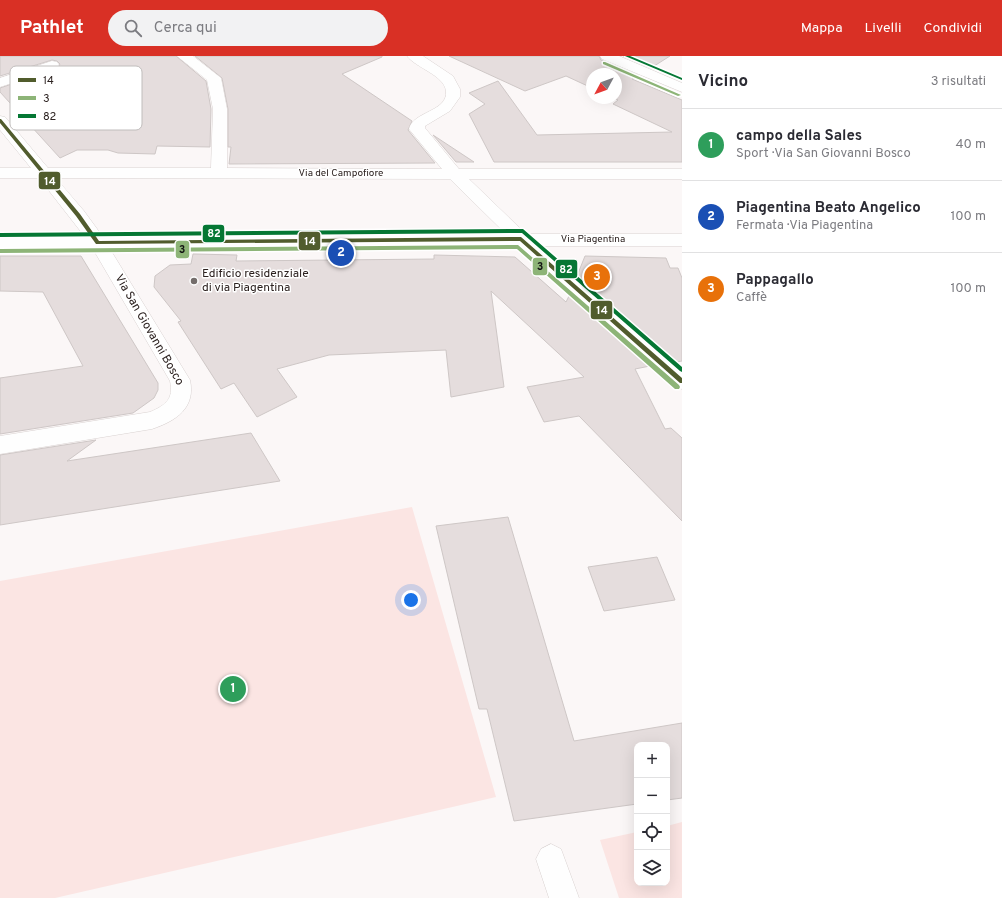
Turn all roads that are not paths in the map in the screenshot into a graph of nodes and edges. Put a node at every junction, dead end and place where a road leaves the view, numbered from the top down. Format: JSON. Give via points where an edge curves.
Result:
{"nodes":[{"id":1,"x":184,"y":56,"type":"edge"},
{"id":2,"x":414,"y":56,"type":"edge"},
{"id":3,"x":607,"y":56,"type":"edge"},
{"id":4,"x":52,"y":65,"type":"dead end"},
{"id":5,"x":49,"y":66,"type":"edge"},
{"id":6,"x":682,"y":70,"type":"edge"},
{"id":7,"x":10,"y":80,"type":"edge"},
{"id":8,"x":668,"y":82,"type":"junction"},
{"id":9,"x":0,"y":83,"type":"edge"},
{"id":10,"x":682,"y":88,"type":"edge"},
{"id":11,"x":3,"y":129,"type":"edge"},
{"id":12,"x":0,"y":173,"type":"edge"},
{"id":13,"x":43,"y":173,"type":"junction"},
{"id":14,"x":219,"y":173,"type":"junction"},
{"id":15,"x":455,"y":174,"type":"junction"},
{"id":16,"x":682,"y":174,"type":"edge"},
{"id":17,"x":521,"y":239,"type":"junction"},
{"id":18,"x":682,"y":240,"type":"edge"},
{"id":19,"x":0,"y":243,"type":"edge"},
{"id":20,"x":98,"y":243,"type":"junction"},
{"id":21,"x":682,"y":382,"type":"edge"},
{"id":22,"x":0,"y":445,"type":"edge"},
{"id":23,"x":551,"y":859,"type":"dead end"},
{"id":24,"x":564,"y":898,"type":"edge"}],
"edges":[{"from":1,"to":14,"type":"street","via":[[214,78],[220,109]]},
{"from":2,"to":15,"type":"street","via":[[448,79],[453,89],[454,97],[445,108],[418,124],[417,129]]},
{"from":3,"to":8,"type":"street"},
{"from":4,"to":5,"type":"street"},
{"from":6,"to":8,"type":"street"},
{"from":7,"to":9,"type":"street"},
{"from":8,"to":10,"type":"street"},
{"from":11,"to":13,"type":"street","name":"Via San Giovanni Bosco"},
{"from":12,"to":13,"type":"street","name":"Via del Campofiore"},
{"from":13,"to":14,"type":"street","name":"Via del Campofiore"},
{"from":13,"to":20,"type":"street","name":"Via San Giovanni Bosco"},
{"from":14,"to":15,"type":"street","name":"Via del Campofiore"},
{"from":15,"to":16,"type":"street","name":"Via del Campofiore"},
{"from":15,"to":17,"type":"street"},
{"from":17,"to":18,"type":"street","name":"Via Piagentina"},
{"from":17,"to":20,"type":"street","name":"Via Piagentina"},
{"from":17,"to":21,"type":"street"},
{"from":19,"to":20,"type":"street","name":"Via Piagentina"},
{"from":20,"to":22,"type":"street","name":"Via San Giovanni Bosco","via":[[180,380],[180,399],[168,412],[146,422]]},
{"from":23,"to":24,"type":"street"}]}
